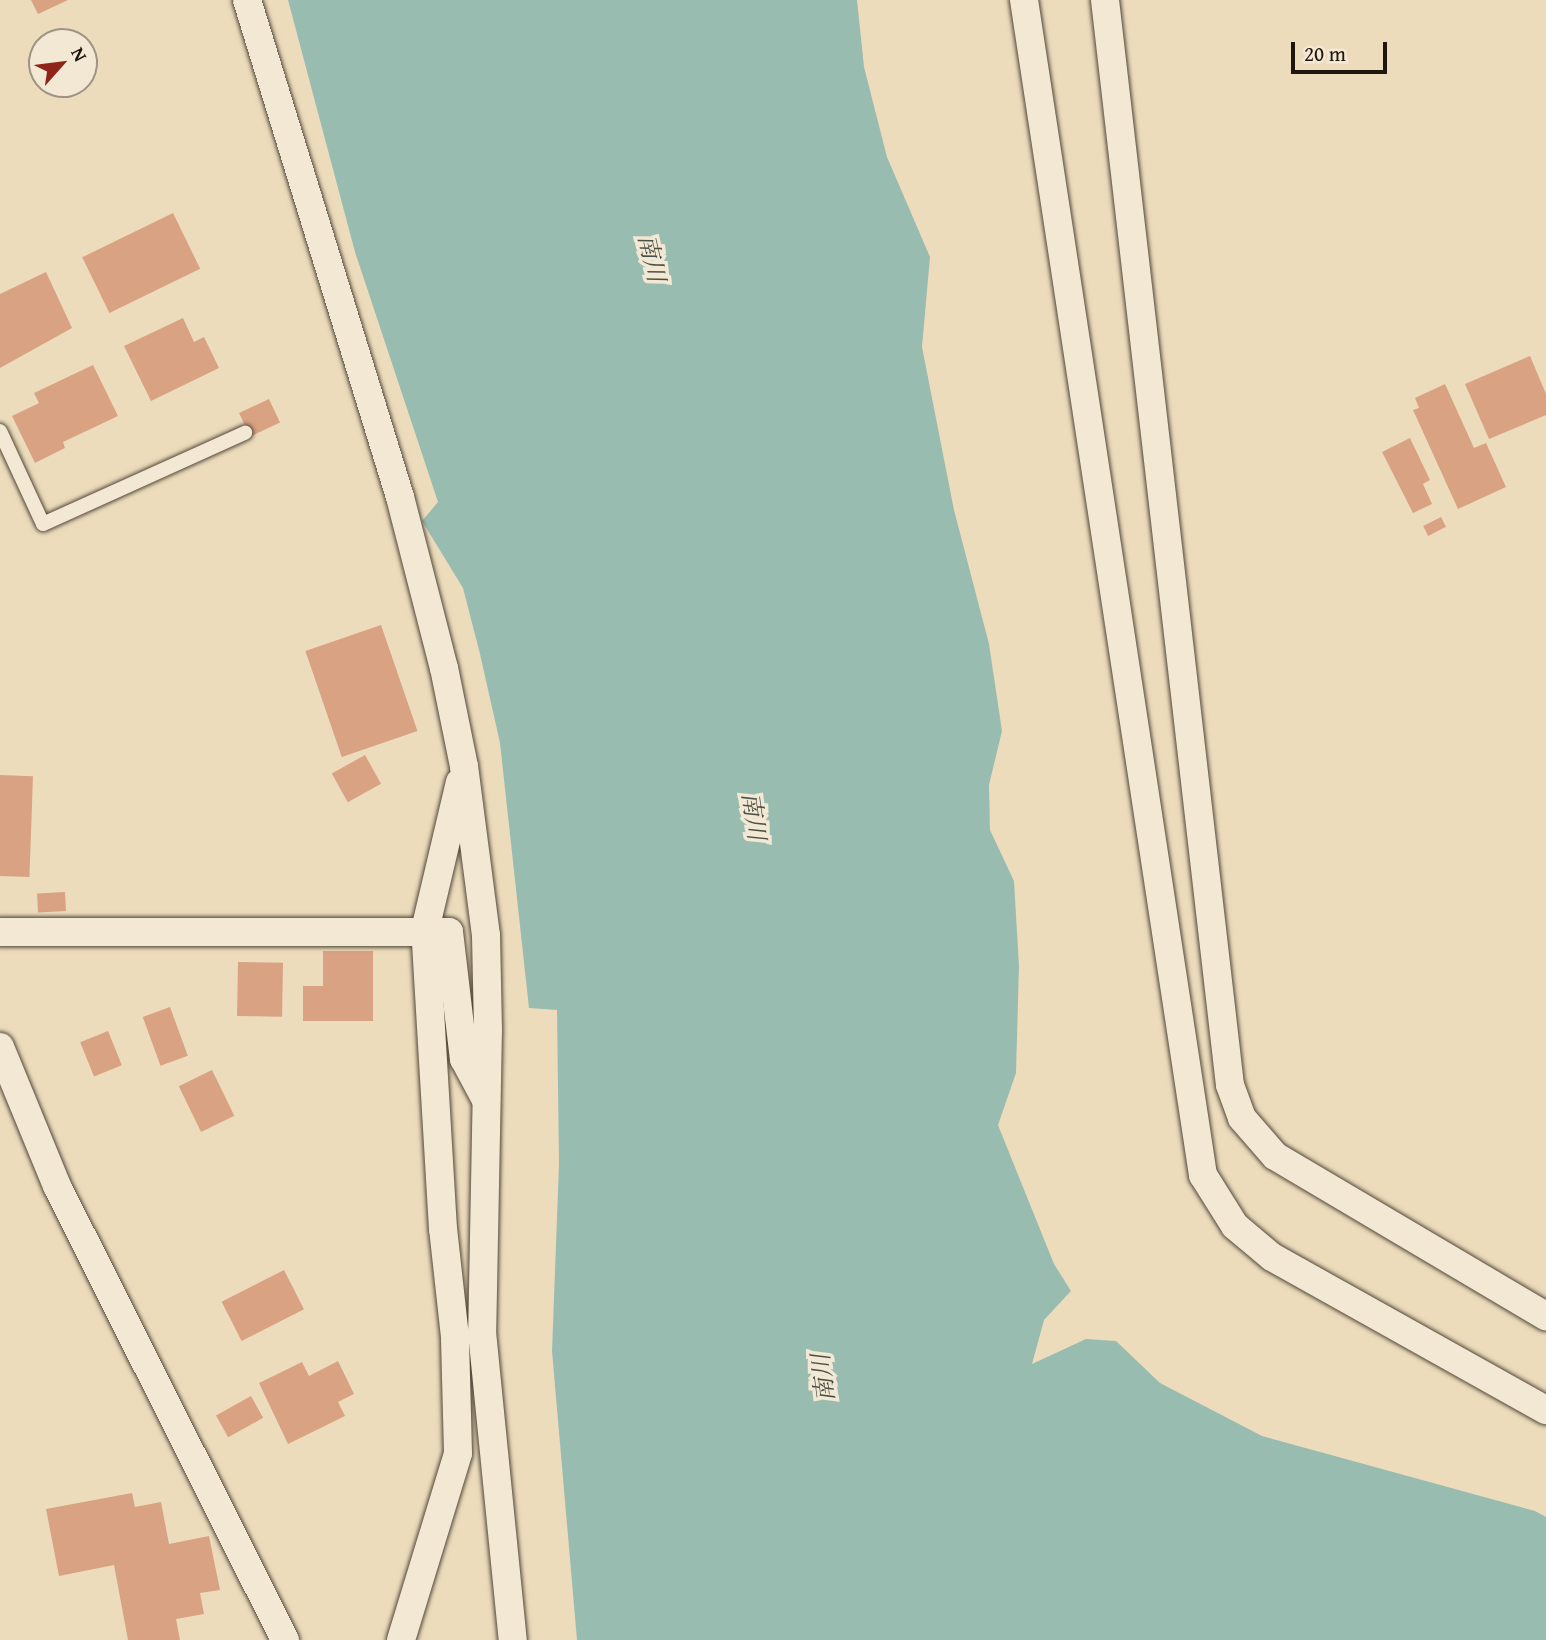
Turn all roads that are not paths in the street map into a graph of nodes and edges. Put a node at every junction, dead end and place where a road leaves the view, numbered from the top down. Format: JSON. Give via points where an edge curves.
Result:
{"nodes":[{"id":1,"x":247,"y":0,"type":"edge"},
{"id":2,"x":1024,"y":0,"type":"edge"},
{"id":3,"x":1105,"y":0,"type":"edge"},
{"id":4,"x":0,"y":432,"type":"edge"},
{"id":5,"x":246,"y":433,"type":"dead end"},
{"id":6,"x":464,"y":766,"type":"junction"},
{"id":7,"x":425,"y":930,"type":"junction"},
{"id":8,"x":0,"y":932,"type":"edge"},
{"id":9,"x":0,"y":1046,"type":"edge"},
{"id":10,"x":488,"y":1102,"type":"junction"},
{"id":11,"x":1546,"y":1316,"type":"edge"},
{"id":12,"x":1546,"y":1410,"type":"edge"},
{"id":13,"x":285,"y":1640,"type":"edge"},
{"id":14,"x":401,"y":1640,"type":"edge"},
{"id":15,"x":513,"y":1640,"type":"edge"}],
"edges":[{"from":1,"to":6,"type":"street","via":[[400,497]]},
{"from":2,"to":12,"type":"street","via":[[1203,1175],[1235,1226],[1272,1257]]},
{"from":3,"to":11,"type":"street","via":[[1230,1085],[1242,1118],[1275,1156]]},
{"from":4,"to":5,"type":"lane","via":[[43,524]]},
{"from":6,"to":7,"type":"street"},
{"from":6,"to":10,"type":"street","via":[[486,935]]},
{"from":7,"to":8,"type":"street"},
{"from":7,"to":10,"type":"street","via":[[449,932],[464,1059]]},
{"from":7,"to":14,"type":"street","via":[[443,1229],[455,1337],[458,1453]]},
{"from":9,"to":13,"type":"street","via":[[57,1186]]},
{"from":10,"to":15,"type":"street","via":[[482,1332]]}]}
